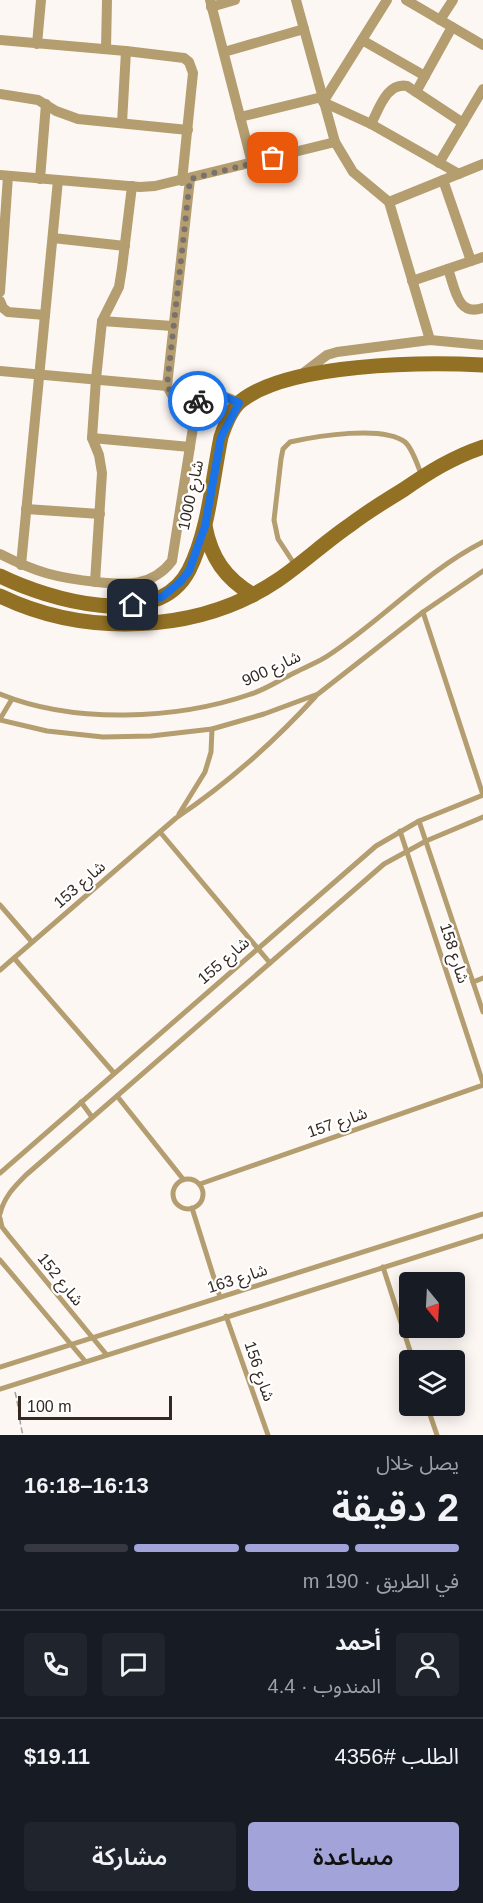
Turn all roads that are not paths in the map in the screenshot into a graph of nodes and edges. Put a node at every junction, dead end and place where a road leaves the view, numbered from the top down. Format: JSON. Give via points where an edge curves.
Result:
{"nodes":[{"id":1,"x":41,"y":0,"type":"edge"},
{"id":2,"x":107,"y":0,"type":"edge"},
{"id":3,"x":235,"y":0,"type":"edge"},
{"id":4,"x":296,"y":0,"type":"edge"},
{"id":5,"x":387,"y":0,"type":"edge"},
{"id":6,"x":406,"y":0,"type":"edge"},
{"id":7,"x":453,"y":0,"type":"edge"},
{"id":8,"x":211,"y":4,"type":"edge"},
{"id":9,"x":440,"y":20,"type":"junction"},
{"id":10,"x":452,"y":27,"type":"junction"},
{"id":11,"x":304,"y":28,"type":"junction"},
{"id":12,"x":0,"y":40,"type":"edge"},
{"id":13,"x":362,"y":40,"type":"junction"},
{"id":14,"x":37,"y":44,"type":"junction"},
{"id":15,"x":483,"y":45,"type":"edge"},
{"id":16,"x":106,"y":49,"type":"junction"},
{"id":17,"x":126,"y":51,"type":"junction"},
{"id":18,"x":224,"y":52,"type":"junction"},
{"id":19,"x":425,"y":76,"type":"junction"},
{"id":20,"x":483,"y":90,"type":"edge"},
{"id":21,"x":416,"y":92,"type":"junction"},
{"id":22,"x":0,"y":94,"type":"edge"},
{"id":23,"x":323,"y":99,"type":"junction"},
{"id":24,"x":46,"y":104,"type":"junction"},
{"id":25,"x":240,"y":117,"type":"junction"},
{"id":26,"x":122,"y":123,"type":"junction"},
{"id":27,"x":463,"y":123,"type":"junction"},
{"id":28,"x":370,"y":124,"type":"junction"},
{"id":29,"x":188,"y":130,"type":"junction"},
{"id":30,"x":335,"y":142,"type":"junction"},
{"id":31,"x":252,"y":163,"type":"junction"},
{"id":32,"x":439,"y":163,"type":"junction"},
{"id":33,"x":483,"y":164,"type":"edge"},
{"id":34,"x":459,"y":174,"type":"junction"},
{"id":35,"x":4,"y":176,"type":"edge"},
{"id":36,"x":40,"y":178,"type":"junction"},
{"id":37,"x":58,"y":180,"type":"junction"},
{"id":38,"x":186,"y":180,"type":"junction"},
{"id":39,"x":443,"y":180,"type":"junction"},
{"id":40,"x":132,"y":186,"type":"junction"},
{"id":41,"x":389,"y":202,"type":"junction"},
{"id":42,"x":1,"y":235,"type":"edge"},
{"id":43,"x":53,"y":238,"type":"junction"},
{"id":44,"x":125,"y":246,"type":"junction"},
{"id":45,"x":483,"y":257,"type":"edge"},
{"id":46,"x":471,"y":261,"type":"junction"},
{"id":47,"x":448,"y":269,"type":"junction"},
{"id":48,"x":412,"y":281,"type":"junction"},
{"id":49,"x":0,"y":292,"type":"edge"},
{"id":50,"x":0,"y":301,"type":"edge"},
{"id":51,"x":483,"y":308,"type":"edge"},
{"id":52,"x":45,"y":315,"type":"junction"},
{"id":53,"x":102,"y":321,"type":"junction"},
{"id":54,"x":172,"y":326,"type":"junction"},
{"id":55,"x":430,"y":340,"type":"junction"},
{"id":56,"x":483,"y":345,"type":"edge"},
{"id":57,"x":483,"y":365,"type":"edge"},
{"id":58,"x":0,"y":371,"type":"edge"},
{"id":59,"x":38,"y":374,"type":"junction"},
{"id":60,"x":299,"y":377,"type":"junction"},
{"id":61,"x":96,"y":379,"type":"junction"},
{"id":62,"x":167,"y":386,"type":"junction"},
{"id":63,"x":197,"y":402,"type":"junction"},
{"id":64,"x":239,"y":403,"type":"junction"},
{"id":65,"x":92,"y":438,"type":"junction"},
{"id":66,"x":190,"y":447,"type":"junction"},
{"id":67,"x":483,"y":447,"type":"edge"},
{"id":68,"x":422,"y":477,"type":"junction"},
{"id":69,"x":26,"y":509,"type":"junction"},
{"id":70,"x":100,"y":514,"type":"junction"},
{"id":71,"x":205,"y":526,"type":"junction"},
{"id":72,"x":483,"y":542,"type":"edge"},
{"id":73,"x":0,"y":554,"type":"edge"},
{"id":74,"x":21,"y":565,"type":"junction"},
{"id":75,"x":296,"y":566,"type":"junction"},
{"id":76,"x":483,"y":571,"type":"edge"},
{"id":77,"x":0,"y":576,"type":"edge"},
{"id":78,"x":95,"y":582,"type":"junction"},
{"id":79,"x":253,"y":595,"type":"junction"},
{"id":80,"x":0,"y":596,"type":"edge"},
{"id":81,"x":423,"y":612,"type":"junction"},
{"id":82,"x":0,"y":694,"type":"edge"},
{"id":83,"x":318,"y":694,"type":"junction"},
{"id":84,"x":12,"y":699,"type":"junction"},
{"id":85,"x":0,"y":720,"type":"edge"},
{"id":86,"x":212,"y":729,"type":"junction"},
{"id":87,"x":483,"y":795,"type":"edge"},
{"id":88,"x":483,"y":817,"type":"edge"},
{"id":89,"x":177,"y":818,"type":"junction"},
{"id":90,"x":419,"y":821,"type":"junction"},
{"id":91,"x":160,"y":831,"type":"junction"},
{"id":92,"x":400,"y":831,"type":"junction"},
{"id":93,"x":426,"y":841,"type":"junction"},
{"id":94,"x":407,"y":851,"type":"junction"},
{"id":95,"x":0,"y":905,"type":"edge"},
{"id":96,"x":32,"y":942,"type":"junction"},
{"id":97,"x":257,"y":948,"type":"junction"},
{"id":98,"x":14,"y":958,"type":"junction"},
{"id":99,"x":270,"y":963,"type":"junction"},
{"id":100,"x":0,"y":970,"type":"edge"},
{"id":101,"x":483,"y":978,"type":"edge"},
{"id":102,"x":473,"y":982,"type":"junction"},
{"id":103,"x":483,"y":1012,"type":"edge"},
{"id":104,"x":114,"y":1073,"type":"junction"},
{"id":105,"x":483,"y":1084,"type":"edge"},
{"id":106,"x":117,"y":1096,"type":"junction"},
{"id":107,"x":81,"y":1102,"type":"junction"},
{"id":108,"x":92,"y":1117,"type":"junction"},
{"id":109,"x":0,"y":1173,"type":"edge"},
{"id":110,"x":183,"y":1179,"type":"junction"},
{"id":111,"x":200,"y":1184,"type":"junction"},
{"id":112,"x":8,"y":1194,"type":"joint"},
{"id":113,"x":192,"y":1208,"type":"junction"},
{"id":114,"x":483,"y":1214,"type":"edge"},
{"id":115,"x":0,"y":1216,"type":"edge"},
{"id":116,"x":483,"y":1236,"type":"edge"},
{"id":117,"x":0,"y":1260,"type":"edge"},
{"id":118,"x":382,"y":1267,"type":"junction"},
{"id":119,"x":220,"y":1297,"type":"junction"},
{"id":120,"x":226,"y":1316,"type":"junction"},
{"id":121,"x":92,"y":1338,"type":"junction"},
{"id":122,"x":71,"y":1345,"type":"junction"},
{"id":123,"x":410,"y":1350,"type":"edge"},
{"id":124,"x":106,"y":1354,"type":"junction"},
{"id":125,"x":85,"y":1361,"type":"junction"},
{"id":126,"x":0,"y":1367,"type":"edge"},
{"id":127,"x":0,"y":1389,"type":"edge"},
{"id":128,"x":430,"y":1416,"type":"edge"},
{"id":129,"x":268,"y":1435,"type":"edge"},
{"id":130,"x":437,"y":1435,"type":"edge"}],
"edges":[{"from":1,"to":14,"type":"street"},
{"from":2,"to":16,"type":"street"},
{"from":3,"to":8,"type":"street"},
{"from":4,"to":11,"type":"street"},
{"from":5,"to":13,"type":"street"},
{"from":6,"to":9,"type":"street"},
{"from":7,"to":9,"type":"street"},
{"from":8,"to":18,"type":"street"},
{"from":9,"to":10,"type":"street"},
{"from":10,"to":15,"type":"street"},
{"from":10,"to":19,"type":"street"},
{"from":11,"to":18,"type":"street"},
{"from":11,"to":23,"type":"street"},
{"from":12,"to":14,"type":"street"},
{"from":13,"to":19,"type":"street"},
{"from":13,"to":23,"type":"street"},
{"from":14,"to":16,"type":"street"},
{"from":16,"to":17,"type":"street"},
{"from":17,"to":26,"type":"street"},
{"from":17,"to":29,"type":"street","via":[[178,56],[189,62],[193,73]]},
{"from":18,"to":25,"type":"street"},
{"from":19,"to":21,"type":"street"},
{"from":20,"to":27,"type":"street"},
{"from":21,"to":27,"type":"street"},
{"from":21,"to":28,"type":"street","via":[[407,86],[394,87]]},
{"from":22,"to":24,"type":"street"},
{"from":23,"to":25,"type":"street"},
{"from":23,"to":28,"type":"street"},
{"from":23,"to":30,"type":"street"},
{"from":24,"to":26,"type":"street","via":[[78,119]]},
{"from":24,"to":36,"type":"street"},
{"from":25,"to":31,"type":"street"},
{"from":26,"to":29,"type":"street"},
{"from":27,"to":32,"type":"street"},
{"from":28,"to":32,"type":"street"},
{"from":29,"to":38,"type":"street"},
{"from":30,"to":31,"type":"street"},
{"from":30,"to":41,"type":"street","via":[[353,172]]},
{"from":31,"to":38,"type":"street"},
{"from":32,"to":34,"type":"street"},
{"from":33,"to":34,"type":"street"},
{"from":34,"to":39,"type":"street"},
{"from":35,"to":36,"type":"street"},
{"from":35,"to":42,"type":"street"},
{"from":36,"to":37,"type":"street"},
{"from":37,"to":40,"type":"street"},
{"from":37,"to":43,"type":"street"},
{"from":38,"to":40,"type":"street"},
{"from":38,"to":54,"type":"street"},
{"from":39,"to":41,"type":"street"},
{"from":39,"to":46,"type":"street"},
{"from":40,"to":44,"type":"street"},
{"from":41,"to":48,"type":"street"},
{"from":42,"to":49,"type":"street"},
{"from":43,"to":44,"type":"street"},
{"from":43,"to":52,"type":"street"},
{"from":44,"to":53,"type":"street","via":[[119,286]]},
{"from":45,"to":46,"type":"street"},
{"from":46,"to":47,"type":"street"},
{"from":47,"to":48,"type":"street"},
{"from":47,"to":51,"type":"street","via":[[466,310]]},
{"from":48,"to":55,"type":"street"},
{"from":50,"to":52,"type":"street","via":[[8,312]]},
{"from":52,"to":59,"type":"street"},
{"from":53,"to":54,"type":"street"},
{"from":53,"to":61,"type":"street"},
{"from":54,"to":62,"type":"street"},
{"from":55,"to":56,"type":"street"},
{"from":55,"to":60,"type":"street","via":[[337,352]]},
{"from":57,"to":60,"type":"street","via":[[406,364]]},
{"from":58,"to":59,"type":"street"},
{"from":59,"to":61,"type":"street"},
{"from":59,"to":69,"type":"street"},
{"from":60,"to":64,"type":"street","via":[[270,386]]},
{"from":61,"to":62,"type":"street"},
{"from":61,"to":65,"type":"street"},
{"from":62,"to":63,"type":"street","via":[[172,395]]},
{"from":63,"to":64,"type":"street","via":[[223,396]]},
{"from":63,"to":66,"type":"street"},
{"from":64,"to":71,"type":"street","name":"شارع 1000","via":[[221,437]]},
{"from":65,"to":66,"type":"street"},
{"from":65,"to":70,"type":"street","via":[[102,473]]},
{"from":66,"to":78,"type":"street","via":[[172,561],[157,576],[140,583]]},
{"from":67,"to":68,"type":"street"},
{"from":68,"to":75,"type":"street"},
{"from":68,"to":75,"type":"lane","via":[[407,443],[389,434],[370,432],[290,442],[283,449],[274,520],[278,539]]},
{"from":69,"to":70,"type":"street"},
{"from":69,"to":74,"type":"street"},
{"from":70,"to":78,"type":"street"},
{"from":71,"to":77,"type":"street","name":"شارع 1000","via":[[189,571],[162,597],[147,602],[107,606],[70,601]]},
{"from":71,"to":79,"type":"street","via":[[208,543],[220,567]]},
{"from":72,"to":84,"type":"lane","name":"شارع 900","via":[[456,556],[328,656],[252,694],[193,709],[132,716],[71,712]]},
{"from":73,"to":74,"type":"street"},
{"from":74,"to":78,"type":"street","via":[[52,576]]},
{"from":75,"to":79,"type":"street"},
{"from":76,"to":81,"type":"lane"},
{"from":79,"to":80,"type":"street","via":[[185,618],[126,624],[45,614]]},
{"from":81,"to":83,"type":"lane"},
{"from":81,"to":87,"type":"lane"},
{"from":82,"to":84,"type":"lane","name":"شارع 900"},
{"from":83,"to":86,"type":"lane"},
{"from":83,"to":89,"type":"lane","name":"شارع 153","via":[[274,739],[208,797]]},
{"from":84,"to":85,"type":"lane"},
{"from":85,"to":86,"type":"lane","via":[[47,731],[103,737]]},
{"from":86,"to":89,"type":"lane","via":[[205,772]]},
{"from":87,"to":90,"type":"lane","name":"شارع 155"},
{"from":88,"to":93,"type":"lane","name":"شارع 155"},
{"from":89,"to":91,"type":"lane","name":"شارع 153"},
{"from":90,"to":92,"type":"lane","name":"شارع 155"},
{"from":90,"to":93,"type":"lane","name":"شارع 158"},
{"from":91,"to":96,"type":"lane","name":"شارع 153"},
{"from":91,"to":97,"type":"lane"},
{"from":92,"to":94,"type":"lane","name":"شارع 158"},
{"from":92,"to":97,"type":"lane","name":"شارع 155","via":[[368,852]]},
{"from":93,"to":94,"type":"lane","name":"شارع 155"},
{"from":93,"to":102,"type":"lane","name":"شارع 158"},
{"from":94,"to":99,"type":"lane","name":"شارع 155","via":[[384,864]]},
{"from":94,"to":105,"type":"lane","name":"شارع 158"},
{"from":95,"to":96,"type":"lane"},
{"from":96,"to":98,"type":"lane","name":"شارع 153"},
{"from":97,"to":99,"type":"lane"},
{"from":97,"to":104,"type":"lane","name":"شارع 155"},
{"from":98,"to":100,"type":"lane","name":"شارع 153"},
{"from":98,"to":104,"type":"lane"},
{"from":99,"to":106,"type":"lane","name":"شارع 155"},
{"from":101,"to":102,"type":"lane"},
{"from":102,"to":103,"type":"lane","name":"شارع 158"},
{"from":104,"to":107,"type":"lane","name":"شارع 155"},
{"from":105,"to":111,"type":"lane","name":"شارع 157"},
{"from":106,"to":108,"type":"lane","name":"شارع 155"},
{"from":106,"to":110,"type":"lane"},
{"from":107,"to":108,"type":"lane"},
{"from":107,"to":109,"type":"lane","name":"شارع 155"},
{"from":108,"to":112,"type":"lane","name":"شارع 155"},
{"from":110,"to":111,"type":"lane"},
{"from":110,"to":113,"type":"lane","via":[[175,1185],[173,1194],[176,1203]]},
{"from":111,"to":113,"type":"lane","via":[[202,1198]]},
{"from":112,"to":115,"type":"lane","name":"شارع 152"},
{"from":113,"to":119,"type":"lane"},
{"from":114,"to":119,"type":"lane","name":"شارع 163"},
{"from":115,"to":121,"type":"lane","name":"شارع 152","via":[[2,1227]]},
{"from":116,"to":118,"type":"lane","name":"شارع 163"},
{"from":117,"to":122,"type":"lane","name":"شارع 152"},
{"from":118,"to":120,"type":"lane","name":"شارع 163"},
{"from":118,"to":123,"type":"lane"},
{"from":119,"to":121,"type":"lane","name":"شارع 163"},
{"from":120,"to":124,"type":"lane","name":"شارع 163"},
{"from":120,"to":129,"type":"lane","name":"شارع 156"},
{"from":121,"to":122,"type":"lane","name":"شارع 163"},
{"from":121,"to":124,"type":"lane","name":"شارع 152"},
{"from":122,"to":125,"type":"lane","name":"شارع 152"},
{"from":122,"to":126,"type":"lane","name":"شارع 163"},
{"from":124,"to":125,"type":"lane","name":"شارع 163"},
{"from":125,"to":127,"type":"lane","name":"شارع 163"},
{"from":128,"to":130,"type":"lane"}]}
